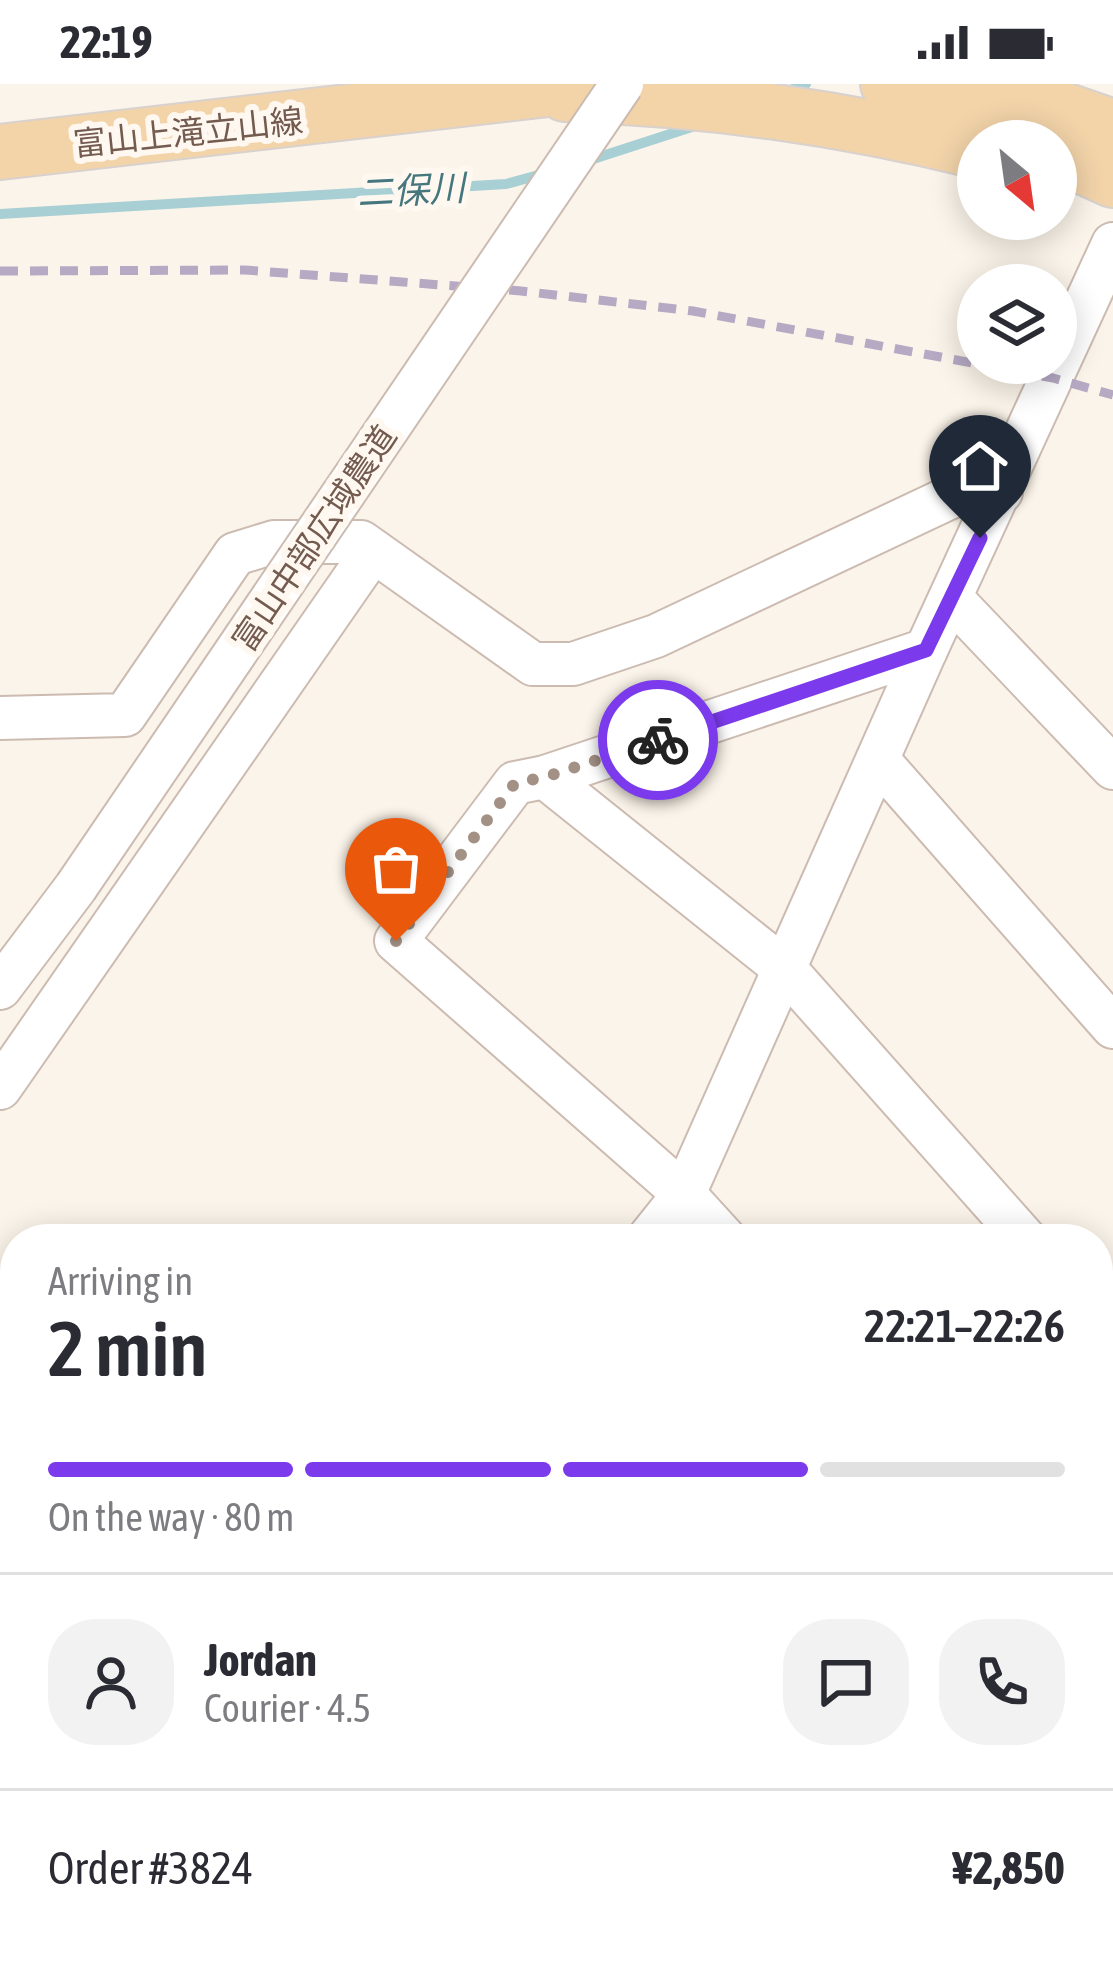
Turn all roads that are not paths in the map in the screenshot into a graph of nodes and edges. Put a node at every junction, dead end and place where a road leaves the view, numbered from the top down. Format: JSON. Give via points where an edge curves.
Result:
{"nodes":[{"id":1,"x":591,"y":84,"type":"edge"},
{"id":2,"x":622,"y":84,"type":"edge"},
{"id":3,"x":888,"y":84,"type":"edge"},
{"id":4,"x":989,"y":84,"type":"edge"},
{"id":5,"x":523,"y":93,"type":"junction"},
{"id":6,"x":983,"y":120,"type":"edge"},
{"id":7,"x":1113,"y":127,"type":"edge"},
{"id":8,"x":957,"y":147,"type":"edge"},
{"id":9,"x":0,"y":152,"type":"edge"},
{"id":10,"x":1077,"y":164,"type":"edge"},
{"id":11,"x":1077,"y":175,"type":"edge"},
{"id":12,"x":1113,"y":182,"type":"edge"},
{"id":13,"x":1113,"y":244,"type":"edge"},
{"id":14,"x":1001,"y":492,"type":"junction"},
{"id":15,"x":373,"y":551,"type":"junction"},
{"id":16,"x":952,"y":599,"type":"junction"},
{"id":17,"x":926,"y":650,"type":"junction"},
{"id":18,"x":0,"y":718,"type":"edge"},
{"id":19,"x":879,"y":761,"type":"junction"},
{"id":20,"x":1113,"y":768,"type":"edge"},
{"id":21,"x":545,"y":777,"type":"junction"},
{"id":22,"x":786,"y":970,"type":"junction"},
{"id":23,"x":0,"y":988,"type":"edge"},
{"id":24,"x":1113,"y":1027,"type":"edge"},
{"id":25,"x":0,"y":1088,"type":"edge"},
{"id":26,"x":684,"y":1194,"type":"junction"},
{"id":27,"x":660,"y":1224,"type":"edge"},
{"id":28,"x":711,"y":1224,"type":"edge"},
{"id":29,"x":1012,"y":1224,"type":"edge"}],
"edges":[{"from":1,"to":5,"type":"main road","name":"富山上滝立山線"},
{"from":2,"to":23,"type":"street","name":"富山中部広域農道","bridge":true},
{"from":3,"to":6,"type":"main road"},
{"from":4,"to":7,"type":"main road"},
{"from":5,"to":8,"type":"main road","via":[[790,111]]},
{"from":5,"to":9,"type":"main road","name":"富山上滝立山線"},
{"from":10,"to":12,"type":"main road"},
{"from":11,"to":12,"type":"main road"},
{"from":13,"to":14,"type":"street"},
{"from":14,"to":15,"type":"street","via":[[953,496],[656,636],[573,664],[533,664]]},
{"from":14,"to":16,"type":"street"},
{"from":15,"to":18,"type":"street","via":[[361,542],[274,542],[235,554],[125,715]]},
{"from":15,"to":25,"type":"street"},
{"from":16,"to":17,"type":"street"},
{"from":16,"to":20,"type":"street"},
{"from":17,"to":19,"type":"street"},
{"from":17,"to":21,"type":"street"},
{"from":19,"to":22,"type":"street"},
{"from":19,"to":24,"type":"street"},
{"from":21,"to":22,"type":"street"},
{"from":21,"to":26,"type":"street","via":[[515,783],[396,941]]},
{"from":22,"to":26,"type":"street"},
{"from":22,"to":29,"type":"street"},
{"from":26,"to":27,"type":"street"},
{"from":26,"to":28,"type":"street"}]}
